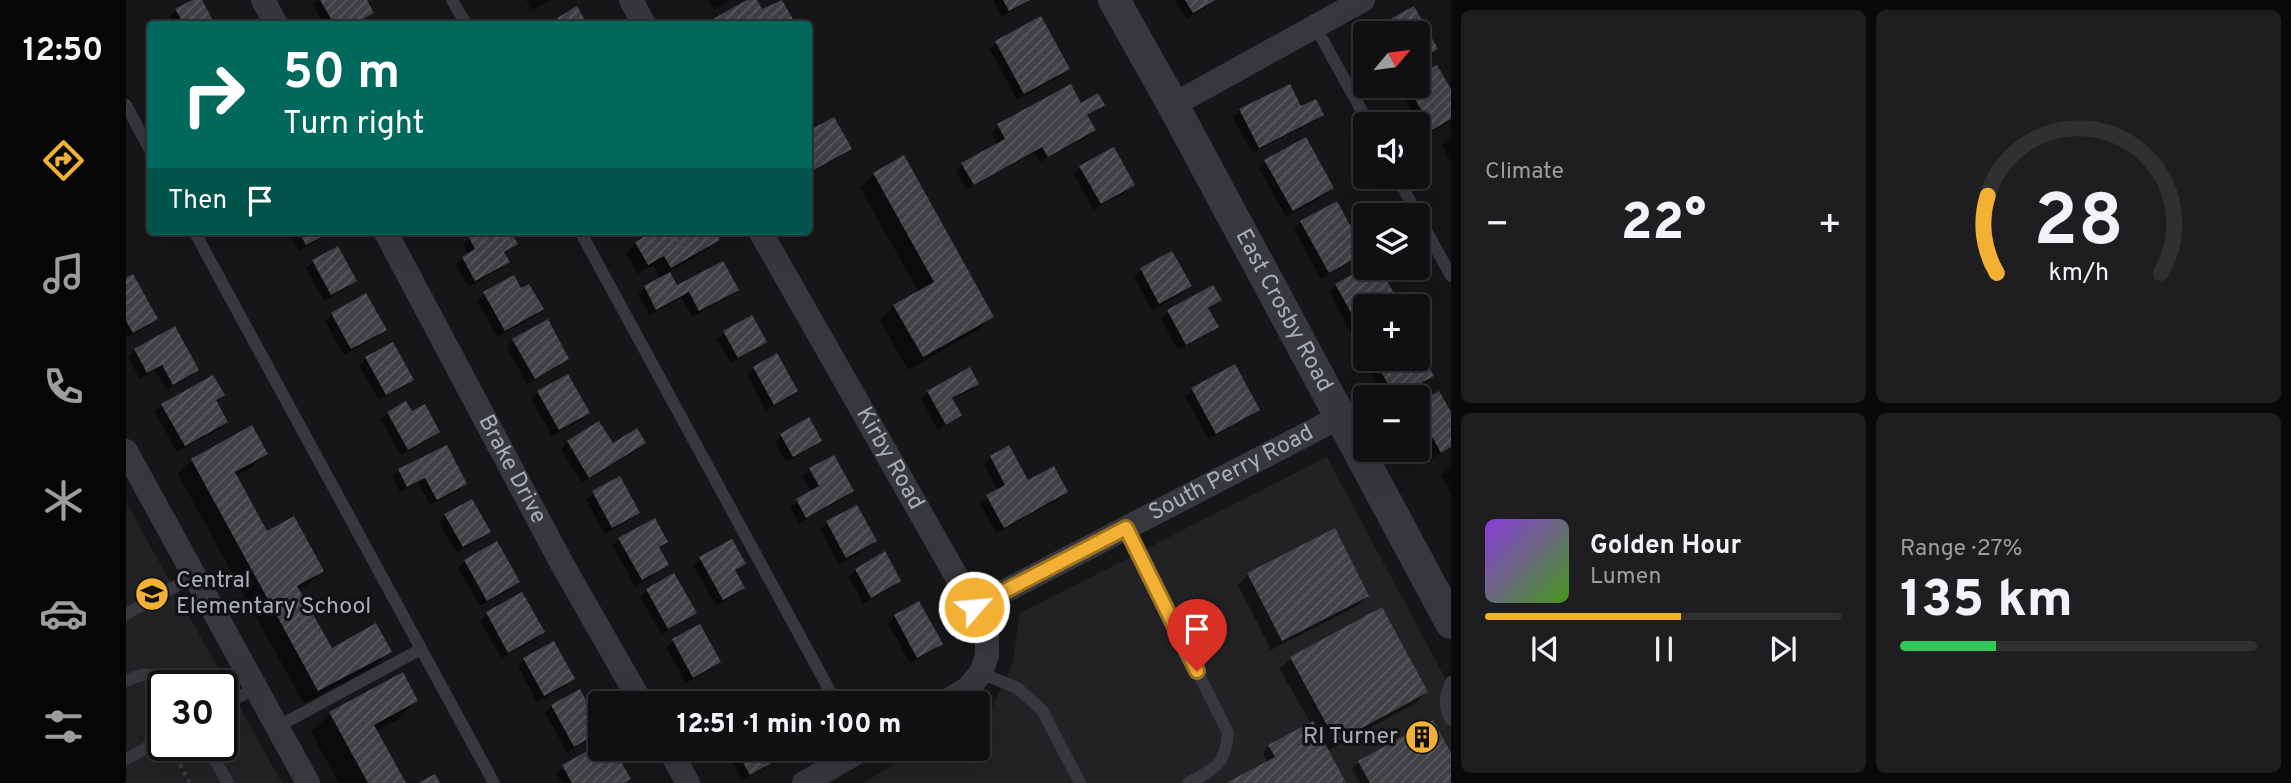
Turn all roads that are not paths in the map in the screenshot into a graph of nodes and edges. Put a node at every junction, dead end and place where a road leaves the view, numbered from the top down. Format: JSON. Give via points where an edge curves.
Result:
{"nodes":[{"id":1,"x":262,"y":0,"type":"edge"},
{"id":2,"x":452,"y":0,"type":"edge"},
{"id":3,"x":631,"y":0,"type":"edge"},
{"id":4,"x":1114,"y":0,"type":"edge"},
{"id":5,"x":1363,"y":0,"type":"edge"},
{"id":6,"x":274,"y":21,"type":"edge"},
{"id":7,"x":464,"y":21,"type":"edge"},
{"id":8,"x":642,"y":21,"type":"edge"},
{"id":9,"x":1315,"y":26,"type":"junction"},
{"id":10,"x":126,"y":105,"type":"edge"},
{"id":11,"x":1173,"y":105,"type":"junction"},
{"id":12,"x":1362,"y":112,"type":"edge"},
{"id":13,"x":147,"y":144,"type":"edge"},
{"id":14,"x":1404,"y":189,"type":"edge"},
{"id":15,"x":196,"y":235,"type":"edge"},
{"id":16,"x":387,"y":235,"type":"edge"},
{"id":17,"x":582,"y":235,"type":"edge"},
{"id":18,"x":762,"y":235,"type":"edge"},
{"id":19,"x":1451,"y":275,"type":"edge"},
{"id":20,"x":1340,"y":417,"type":"junction"},
{"id":21,"x":126,"y":451,"type":"edge"},
{"id":22,"x":1126,"y":528,"type":"junction"},
{"id":23,"x":194,"y":576,"type":"junction"},
{"id":24,"x":974,"y":607,"type":"junction"},
{"id":25,"x":126,"y":614,"type":"edge"},
{"id":26,"x":1451,"y":623,"type":"edge"},
{"id":27,"x":422,"y":649,"type":"junction"},
{"id":28,"x":147,"y":674,"type":"edge"},
{"id":29,"x":126,"y":681,"type":"edge"},
{"id":30,"x":974,"y":681,"type":"junction"},
{"id":31,"x":1451,"y":682,"type":"edge"},
{"id":32,"x":256,"y":688,"type":"junction"},
{"id":33,"x":635,"y":691,"type":"edge"},
{"id":34,"x":830,"y":691,"type":"edge"},
{"id":35,"x":960,"y":691,"type":"edge"},
{"id":36,"x":238,"y":698,"type":"edge"},
{"id":37,"x":1451,"y":720,"type":"edge"},
{"id":38,"x":277,"y":727,"type":"junction"},
{"id":39,"x":147,"y":748,"type":"edge"},
{"id":40,"x":126,"y":760,"type":"edge"},
{"id":41,"x":216,"y":761,"type":"edge"},
{"id":42,"x":675,"y":761,"type":"edge"},
{"id":43,"x":842,"y":761,"type":"edge"},
{"id":44,"x":228,"y":783,"type":"edge"},
{"id":45,"x":308,"y":783,"type":"edge"},
{"id":46,"x":494,"y":783,"type":"edge"},
{"id":47,"x":688,"y":783,"type":"edge"},
{"id":48,"x":804,"y":783,"type":"edge"},
{"id":49,"x":1080,"y":783,"type":"edge"},
{"id":50,"x":1188,"y":783,"type":"edge"}],
"edges":[{"from":1,"to":6,"type":"street"},
{"from":2,"to":7,"type":"lane"},
{"from":3,"to":8,"type":"street"},
{"from":4,"to":11,"type":"street","name":"East Crosby Road"},
{"from":5,"to":9,"type":"street"},
{"from":9,"to":11,"type":"street"},
{"from":9,"to":12,"type":"lane"},
{"from":10,"to":13,"type":"lane"},
{"from":11,"to":20,"type":"street","name":"East Crosby Road"},
{"from":14,"to":19,"type":"lane"},
{"from":15,"to":27,"type":"lane"},
{"from":16,"to":33,"type":"street","name":"Brake Drive"},
{"from":17,"to":34,"type":"lane"},
{"from":18,"to":24,"type":"street","name":"Kirby Road"},
{"from":20,"to":22,"type":"street","name":"South Perry Road"},
{"from":20,"to":26,"type":"street","name":"East Crosby Road"},
{"from":21,"to":23,"type":"street"},
{"from":22,"to":24,"type":"street","name":"South Perry Road"},
{"from":22,"to":50,"type":"lane","via":[[1228,733],[1226,754]]},
{"from":23,"to":25,"type":"lane"},
{"from":23,"to":32,"type":"street"},
{"from":24,"to":30,"type":"street","name":"Kirby Road","via":[[987,636],[987,656]]},
{"from":27,"to":38,"type":"lane"},
{"from":27,"to":46,"type":"lane"},
{"from":28,"to":29,"type":"lane"},
{"from":30,"to":35,"type":"street"},
{"from":30,"to":49,"type":"lane","via":[[1017,688],[1042,710]]},
{"from":31,"to":37,"type":"lane","via":[[1445,696]]},
{"from":32,"to":36,"type":"lane"},
{"from":32,"to":38,"type":"street"},
{"from":38,"to":45,"type":"street"},
{"from":39,"to":40,"type":"lane"},
{"from":41,"to":44,"type":"lane"},
{"from":42,"to":47,"type":"street"},
{"from":43,"to":48,"type":"street"}]}
